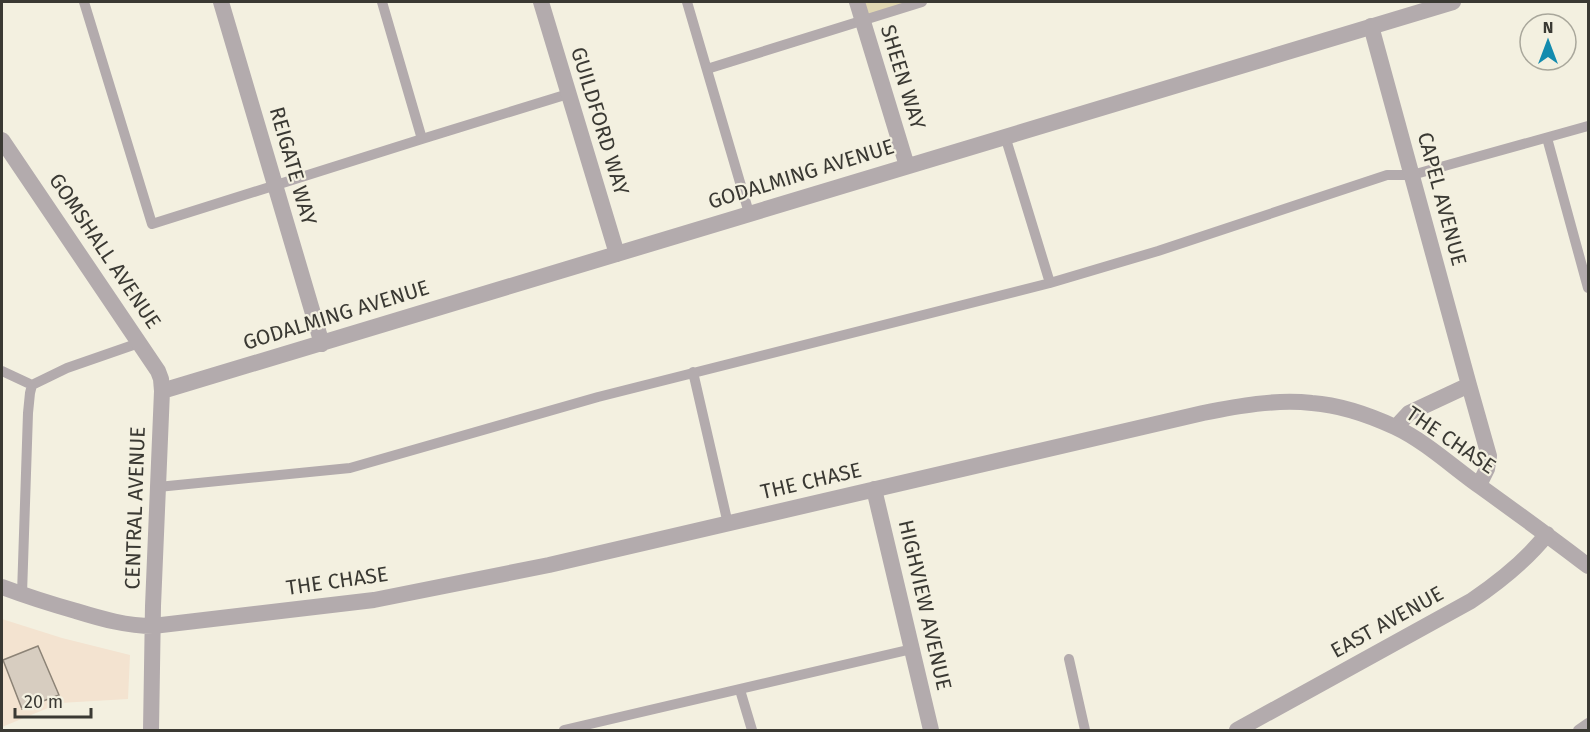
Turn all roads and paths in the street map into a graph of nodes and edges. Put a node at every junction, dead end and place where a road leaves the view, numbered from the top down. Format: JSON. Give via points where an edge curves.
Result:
{"nodes":[{"id":1,"x":84,"y":2,"type":"edge"},
{"id":2,"x":221,"y":2,"type":"edge"},
{"id":3,"x":382,"y":2,"type":"edge"},
{"id":4,"x":541,"y":2,"type":"edge"},
{"id":5,"x":687,"y":2,"type":"edge"},
{"id":6,"x":857,"y":2,"type":"edge"},
{"id":7,"x":922,"y":2,"type":"edge"},
{"id":8,"x":1453,"y":2,"type":"edge"},
{"id":9,"x":862,"y":20,"type":"junction"},
{"id":10,"x":1371,"y":26,"type":"junction"},
{"id":11,"x":707,"y":69,"type":"junction"},
{"id":12,"x":568,"y":94,"type":"junction"},
{"id":13,"x":1588,"y":126,"type":"edge"},
{"id":14,"x":1005,"y":136,"type":"junction"},
{"id":15,"x":1547,"y":138,"type":"junction"},
{"id":16,"x":422,"y":139,"type":"junction"},
{"id":17,"x":2,"y":140,"type":"edge"},
{"id":18,"x":907,"y":166,"type":"junction"},
{"id":19,"x":1412,"y":175,"type":"junction"},
{"id":20,"x":275,"y":185,"type":"junction"},
{"id":21,"x":750,"y":213,"type":"junction"},
{"id":22,"x":617,"y":254,"type":"junction"},
{"id":23,"x":1050,"y":283,"type":"junction"},
{"id":24,"x":1588,"y":288,"type":"edge"},
{"id":25,"x":139,"y":343,"type":"junction"},
{"id":26,"x":322,"y":344,"type":"junction"},
{"id":27,"x":2,"y":371,"type":"edge"},
{"id":28,"x":693,"y":372,"type":"junction"},
{"id":29,"x":32,"y":385,"type":"junction"},
{"id":30,"x":1469,"y":385,"type":"junction"},
{"id":31,"x":162,"y":391,"type":"junction"},
{"id":32,"x":1396,"y":427,"type":"junction"},
{"id":33,"x":1479,"y":485,"type":"junction"},
{"id":34,"x":158,"y":487,"type":"junction"},
{"id":35,"x":874,"y":489,"type":"junction"},
{"id":36,"x":728,"y":524,"type":"junction"},
{"id":37,"x":1547,"y":534,"type":"junction"},
{"id":38,"x":1588,"y":566,"type":"edge"},
{"id":39,"x":2,"y":587,"type":"edge"},
{"id":40,"x":22,"y":594,"type":"junction"},
{"id":41,"x":153,"y":626,"type":"junction"},
{"id":42,"x":912,"y":649,"type":"junction"},
{"id":43,"x":1069,"y":659,"type":"dead end"},
{"id":44,"x":740,"y":690,"type":"junction"},
{"id":45,"x":1588,"y":723,"type":"edge"},
{"id":46,"x":151,"y":730,"type":"edge"},
{"id":47,"x":564,"y":730,"type":"edge"},
{"id":48,"x":752,"y":730,"type":"edge"},
{"id":49,"x":931,"y":730,"type":"edge"},
{"id":50,"x":1085,"y":730,"type":"edge"},
{"id":51,"x":1237,"y":730,"type":"edge"},
{"id":52,"x":1578,"y":730,"type":"edge"}],
"edges":[{"from":1,"to":20,"type":"lane","via":[[152,224]]},
{"from":2,"to":20,"type":"street","name":"REIGATE WAY"},
{"from":3,"to":16,"type":"lane"},
{"from":4,"to":12,"type":"street","name":"GUILDFORD WAY"},
{"from":5,"to":11,"type":"lane"},
{"from":6,"to":9,"type":"street","name":"SHEEN WAY"},
{"from":7,"to":9,"type":"lane"},
{"from":8,"to":10,"type":"street","name":"GODALMING AVENUE"},
{"from":9,"to":11,"type":"lane"},
{"from":9,"to":18,"type":"street","name":"SHEEN WAY"},
{"from":10,"to":14,"type":"street","name":"GODALMING AVENUE"},
{"from":10,"to":19,"type":"street","name":"CAPEL AVENUE"},
{"from":11,"to":21,"type":"lane"},
{"from":12,"to":16,"type":"lane"},
{"from":12,"to":22,"type":"street","name":"GUILDFORD WAY"},
{"from":13,"to":15,"type":"lane"},
{"from":14,"to":18,"type":"street","name":"GODALMING AVENUE"},
{"from":14,"to":23,"type":"lane"},
{"from":15,"to":19,"type":"lane"},
{"from":15,"to":24,"type":"lane"},
{"from":16,"to":20,"type":"lane"},
{"from":17,"to":25,"type":"street","name":"GOMSHALL AVENUE"},
{"from":18,"to":21,"type":"street","name":"GODALMING AVENUE"},
{"from":19,"to":23,"type":"lane","via":[[1387,176]]},
{"from":19,"to":30,"type":"street","name":"CAPEL AVENUE"},
{"from":20,"to":26,"type":"street","name":"REIGATE WAY"},
{"from":21,"to":22,"type":"street","name":"GODALMING AVENUE"},
{"from":22,"to":26,"type":"street","name":"GODALMING AVENUE"},
{"from":23,"to":28,"type":"lane"},
{"from":25,"to":29,"type":"lane","via":[[67,368]]},
{"from":25,"to":31,"type":"street","name":"GOMSHALL AVENUE","via":[[158,371]]},
{"from":26,"to":31,"type":"street","name":"GODALMING AVENUE"},
{"from":27,"to":29,"type":"lane"},
{"from":28,"to":34,"type":"lane","via":[[350,468]]},
{"from":28,"to":36,"type":"lane"},
{"from":29,"to":40,"type":"lane"},
{"from":30,"to":32,"type":"street","via":[[1410,414]]},
{"from":30,"to":33,"type":"street","name":"CAPEL AVENUE","via":[[1490,456]]},
{"from":31,"to":34,"type":"street","name":"CENTRAL AVENUE"},
{"from":32,"to":33,"type":"street","name":"THE CHASE"},
{"from":32,"to":35,"type":"street","name":"THE CHASE","via":[[1331,405],[1261,404],[1191,416]]},
{"from":33,"to":37,"type":"street","name":"THE CHASE"},
{"from":34,"to":41,"type":"street","name":"CENTRAL AVENUE"},
{"from":35,"to":36,"type":"street","name":"THE CHASE"},
{"from":35,"to":42,"type":"street","name":"HIGHVIEW AVENUE"},
{"from":36,"to":41,"type":"street","name":"THE CHASE","via":[[374,600]]},
{"from":37,"to":38,"type":"street","name":"THE CHASE"},
{"from":37,"to":51,"type":"street","name":"EAST AVENUE","via":[[1536,549],[1471,601]]},
{"from":39,"to":40,"type":"street","name":"THE CHASE"},
{"from":40,"to":41,"type":"street","name":"THE CHASE","via":[[105,620]]},
{"from":41,"to":46,"type":"street","name":"CENTRAL AVENUE"},
{"from":42,"to":44,"type":"lane"},
{"from":42,"to":49,"type":"street","name":"HIGHVIEW AVENUE"},
{"from":43,"to":50,"type":"lane"},
{"from":44,"to":47,"type":"lane"},
{"from":44,"to":48,"type":"lane"},
{"from":45,"to":52,"type":"lane"}]}
